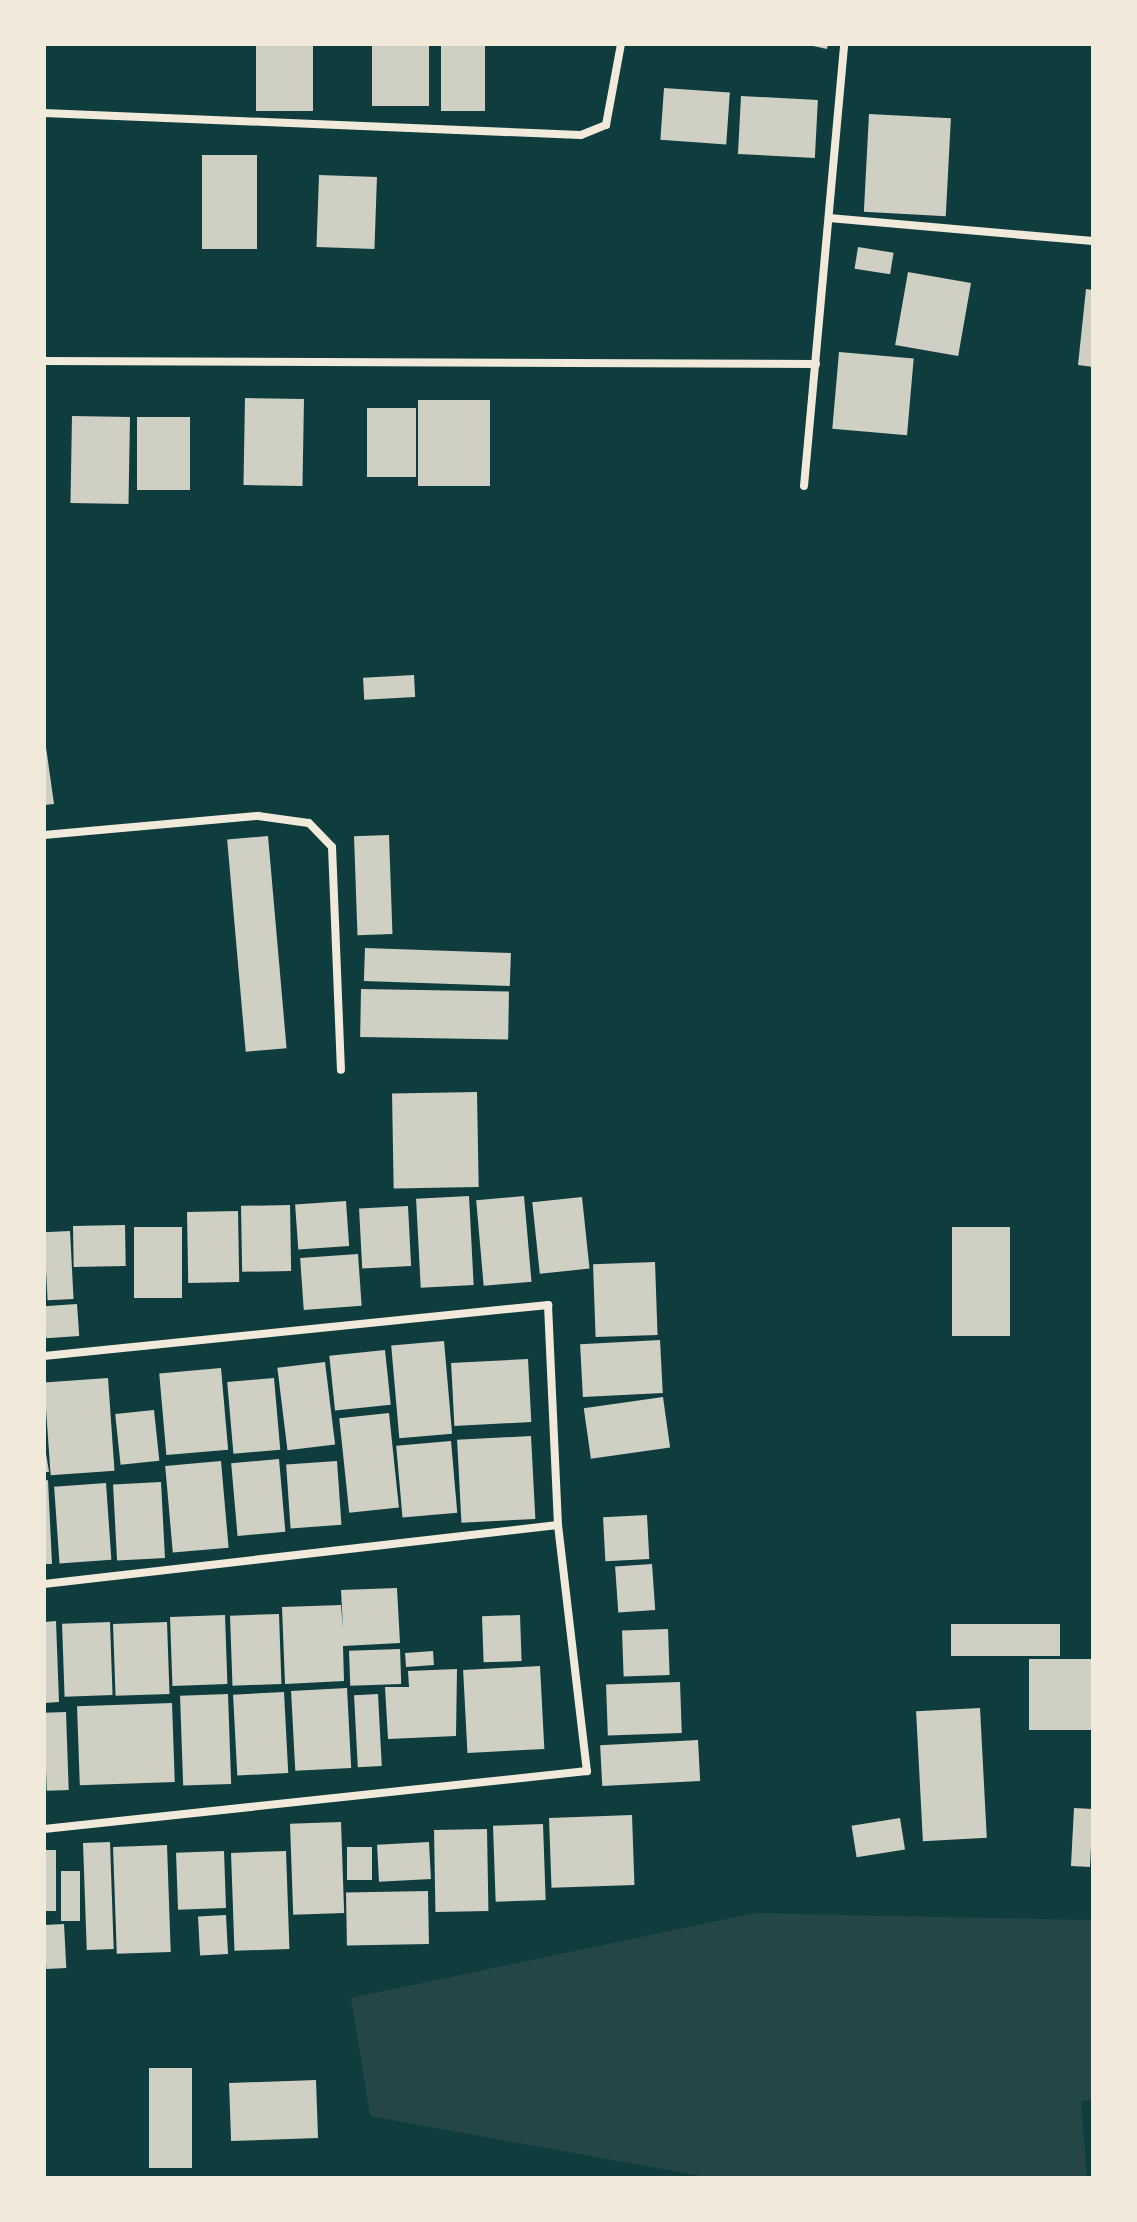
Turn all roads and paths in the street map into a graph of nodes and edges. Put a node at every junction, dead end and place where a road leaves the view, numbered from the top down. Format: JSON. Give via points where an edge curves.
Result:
{"nodes":[{"id":1,"x":621,"y":44,"type":"edge"},
{"id":2,"x":844,"y":44,"type":"edge"},
{"id":3,"x":44,"y":113,"type":"edge"},
{"id":4,"x":829,"y":218,"type":"junction"},
{"id":5,"x":1093,"y":241,"type":"edge"},
{"id":6,"x":44,"y":361,"type":"edge"},
{"id":7,"x":816,"y":364,"type":"junction"},
{"id":8,"x":804,"y":486,"type":"dead end"},
{"id":9,"x":44,"y":835,"type":"edge"},
{"id":10,"x":341,"y":1070,"type":"dead end"},
{"id":11,"x":44,"y":1356,"type":"edge"},
{"id":12,"x":558,"y":1525,"type":"junction"},
{"id":13,"x":44,"y":1584,"type":"edge"},
{"id":14,"x":44,"y":1829,"type":"edge"}],
"edges":[{"from":1,"to":3,"type":"street","via":[[606,125],[581,135]]},
{"from":2,"to":4,"type":"street"},
{"from":4,"to":5,"type":"street"},
{"from":4,"to":7,"type":"street"},
{"from":6,"to":7,"type":"street"},
{"from":7,"to":8,"type":"street"},
{"from":9,"to":10,"type":"street","via":[[258,816],[309,823],[332,847]]},
{"from":11,"to":12,"type":"street","via":[[548,1305]]},
{"from":12,"to":13,"type":"street"},
{"from":12,"to":14,"type":"street","via":[[584,1775]]}]}
